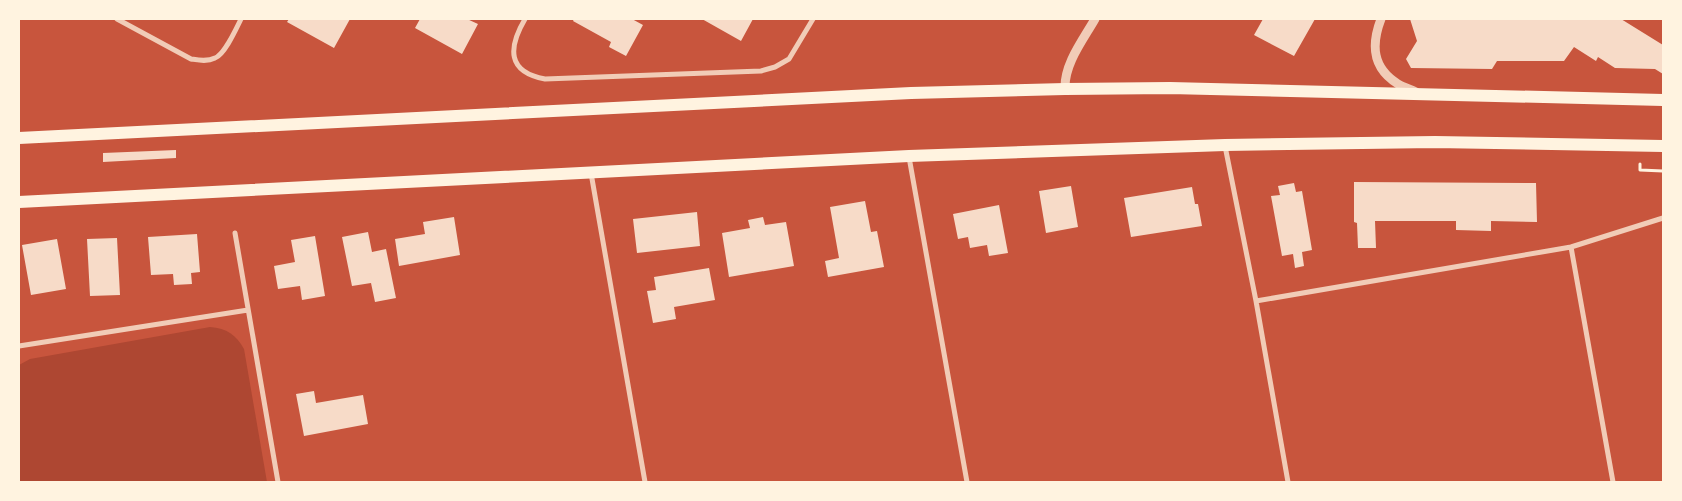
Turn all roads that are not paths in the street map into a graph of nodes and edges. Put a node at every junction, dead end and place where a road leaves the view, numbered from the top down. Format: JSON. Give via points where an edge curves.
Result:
{"nodes":[{"id":1,"x":117,"y":19,"type":"edge"},
{"id":2,"x":241,"y":19,"type":"edge"},
{"id":3,"x":524,"y":19,"type":"edge"},
{"id":4,"x":813,"y":19,"type":"edge"},
{"id":5,"x":1095,"y":19,"type":"edge"},
{"id":6,"x":1381,"y":19,"type":"edge"},
{"id":7,"x":1065,"y":89,"type":"junction"},
{"id":8,"x":1419,"y":93,"type":"junction"},
{"id":9,"x":1663,"y":100,"type":"edge"},
{"id":10,"x":19,"y":138,"type":"edge"},
{"id":11,"x":1225,"y":145,"type":"junction"},
{"id":12,"x":1663,"y":146,"type":"edge"},
{"id":13,"x":909,"y":156,"type":"junction"},
{"id":14,"x":591,"y":173,"type":"junction"},
{"id":15,"x":19,"y":202,"type":"edge"},
{"id":16,"x":1663,"y":218,"type":"edge"},
{"id":17,"x":235,"y":233,"type":"dead end"},
{"id":18,"x":1570,"y":247,"type":"junction"},
{"id":19,"x":1256,"y":300,"type":"junction"},
{"id":20,"x":248,"y":310,"type":"junction"},
{"id":21,"x":19,"y":346,"type":"edge"},
{"id":22,"x":278,"y":482,"type":"edge"},
{"id":23,"x":645,"y":482,"type":"edge"},
{"id":24,"x":967,"y":482,"type":"edge"},
{"id":25,"x":1288,"y":482,"type":"edge"},
{"id":26,"x":1612,"y":482,"type":"edge"}],
"edges":[{"from":1,"to":2,"type":"street","via":[[191,59],[201,60],[221,54]]},
{"from":3,"to":4,"type":"street","via":[[513,48],[516,64],[528,74],[545,79],[761,71],[789,59]]},
{"from":5,"to":7,"type":"street","via":[[1068,67]]},
{"from":6,"to":8,"type":"street","via":[[1374,44],[1380,64],[1398,84]]},
{"from":7,"to":8,"type":"main road"},
{"from":7,"to":10,"type":"main road","via":[[911,93]]},
{"from":8,"to":9,"type":"main road"},
{"from":11,"to":12,"type":"main road","via":[[1435,142]]},
{"from":11,"to":13,"type":"main road"},
{"from":11,"to":19,"type":"street"},
{"from":13,"to":14,"type":"main road"},
{"from":13,"to":24,"type":"street"},
{"from":14,"to":15,"type":"main road"},
{"from":14,"to":23,"type":"street"},
{"from":16,"to":18,"type":"street"},
{"from":17,"to":20,"type":"street"},
{"from":18,"to":19,"type":"street"},
{"from":18,"to":26,"type":"street"},
{"from":19,"to":25,"type":"street"},
{"from":20,"to":21,"type":"street"},
{"from":20,"to":22,"type":"street"}]}
